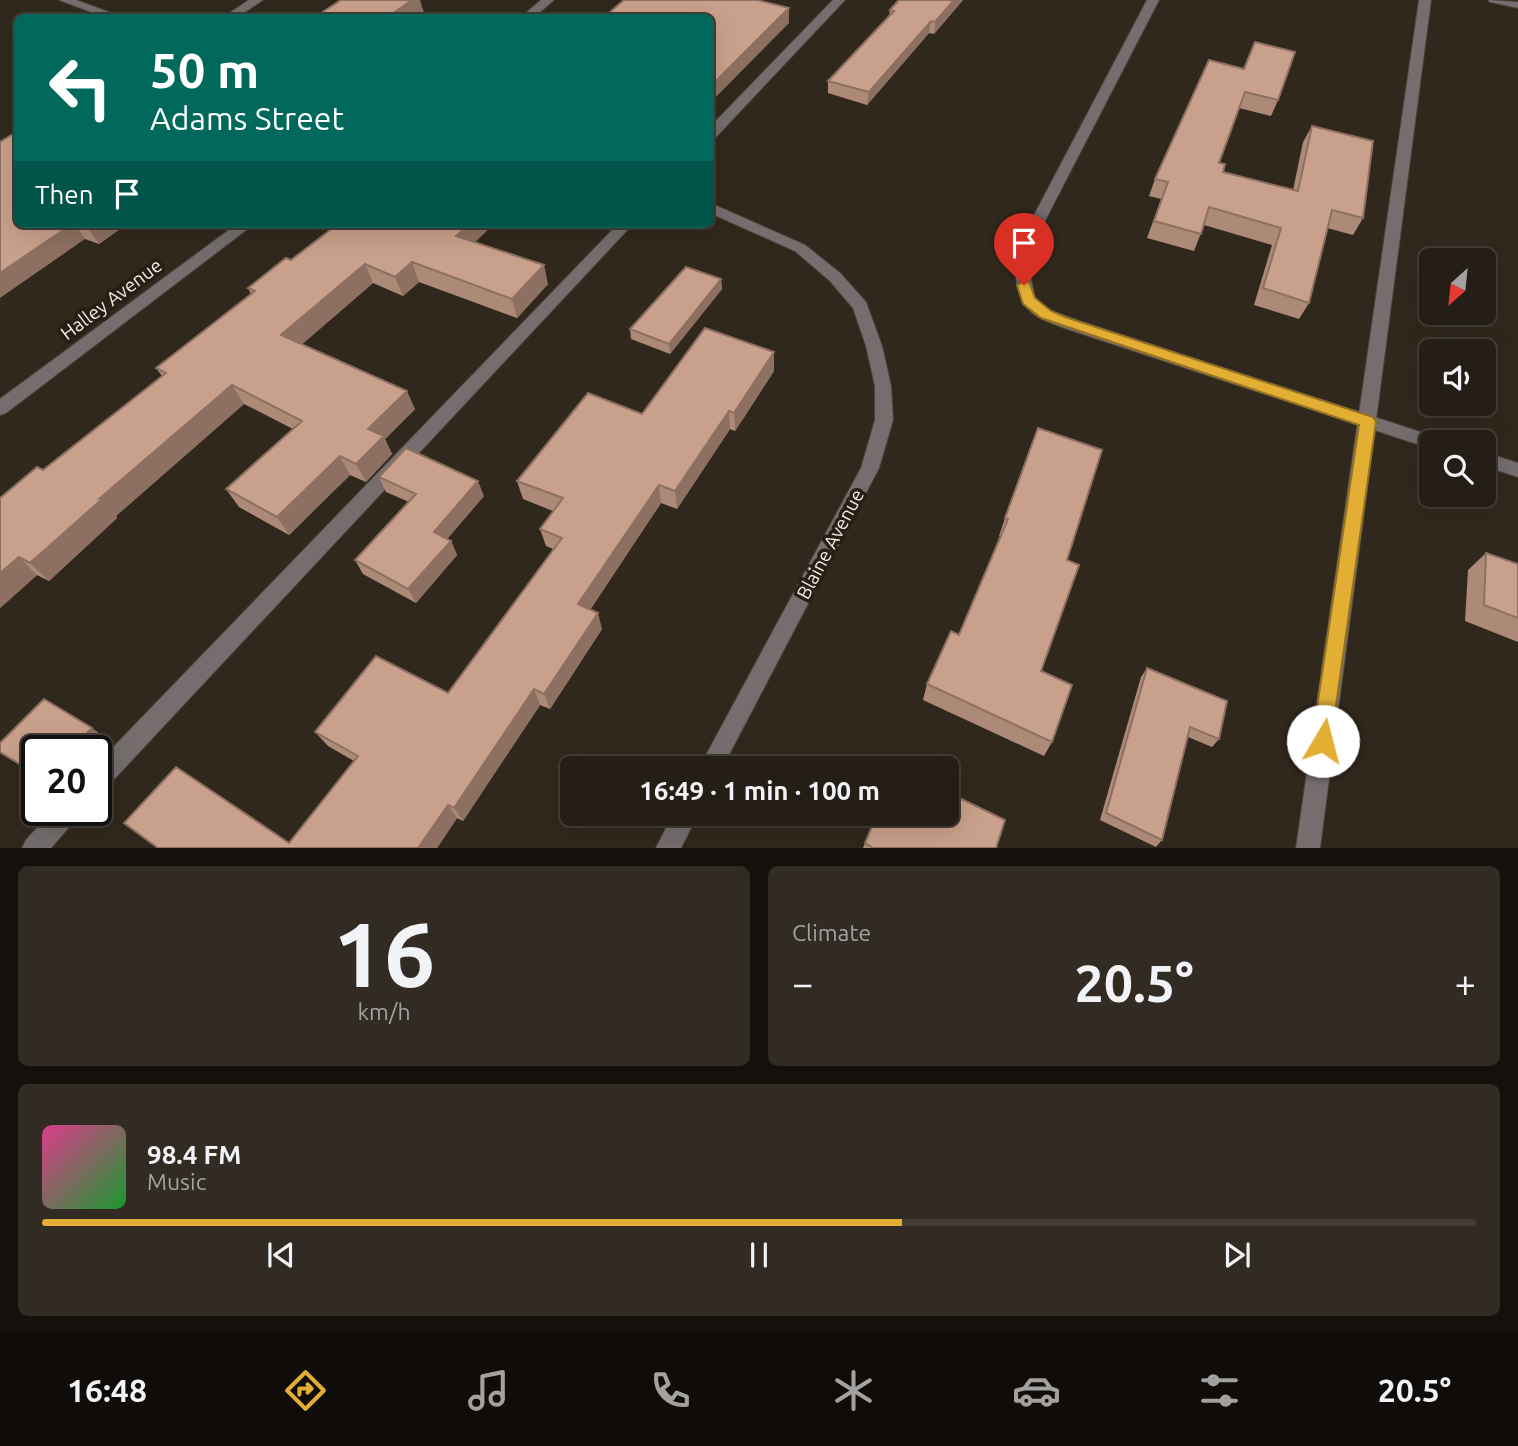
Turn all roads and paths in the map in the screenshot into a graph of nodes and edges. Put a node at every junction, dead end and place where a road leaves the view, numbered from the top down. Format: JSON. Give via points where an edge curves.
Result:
{"nodes":[{"id":1,"x":65,"y":0,"type":"edge"},
{"id":2,"x":257,"y":0,"type":"edge"},
{"id":3,"x":548,"y":0,"type":"edge"},
{"id":4,"x":839,"y":0,"type":"edge"},
{"id":5,"x":1153,"y":0,"type":"edge"},
{"id":6,"x":1425,"y":0,"type":"edge"},
{"id":7,"x":1494,"y":0,"type":"edge"},
{"id":8,"x":1518,"y":5,"type":"edge"},
{"id":9,"x":108,"y":14,"type":"edge"},
{"id":10,"x":234,"y":14,"type":"edge"},
{"id":11,"x":530,"y":14,"type":"edge"},
{"id":12,"x":714,"y":131,"type":"edge"},
{"id":13,"x":714,"y":209,"type":"edge"},
{"id":14,"x":242,"y":228,"type":"edge"},
{"id":15,"x":622,"y":228,"type":"edge"},
{"id":16,"x":0,"y":408,"type":"edge"},
{"id":17,"x":1368,"y":422,"type":"junction"},
{"id":18,"x":1419,"y":438,"type":"edge"},
{"id":19,"x":1496,"y":463,"type":"edge"},
{"id":20,"x":1518,"y":470,"type":"edge"},
{"id":21,"x":716,"y":756,"type":"edge"},
{"id":22,"x":112,"y":765,"type":"edge"},
{"id":23,"x":54,"y":826,"type":"edge"},
{"id":24,"x":680,"y":826,"type":"edge"},
{"id":25,"x":34,"y":848,"type":"edge"},
{"id":26,"x":668,"y":848,"type":"edge"},
{"id":27,"x":1308,"y":848,"type":"edge"}],
"edges":[{"from":1,"to":9,"type":"street"},
{"from":2,"to":10,"type":"street"},
{"from":3,"to":11,"type":"street"},
{"from":4,"to":12,"type":"street"},
{"from":5,"to":17,"type":"street","via":[[1028,240],[1020,263],[1028,301],[1064,322]]},
{"from":6,"to":17,"type":"street"},
{"from":7,"to":8,"type":"street"},
{"from":13,"to":21,"type":"street","name":"Blaine Avenue","via":[[800,248],[860,306],[883,386],[884,420],[870,468]]},
{"from":14,"to":16,"type":"street","name":"Halley Avenue"},
{"from":15,"to":22,"type":"street"},
{"from":17,"to":18,"type":"street"},
{"from":17,"to":27,"type":"street"},
{"from":19,"to":20,"type":"street"},
{"from":23,"to":25,"type":"street"},
{"from":24,"to":26,"type":"street"}]}
